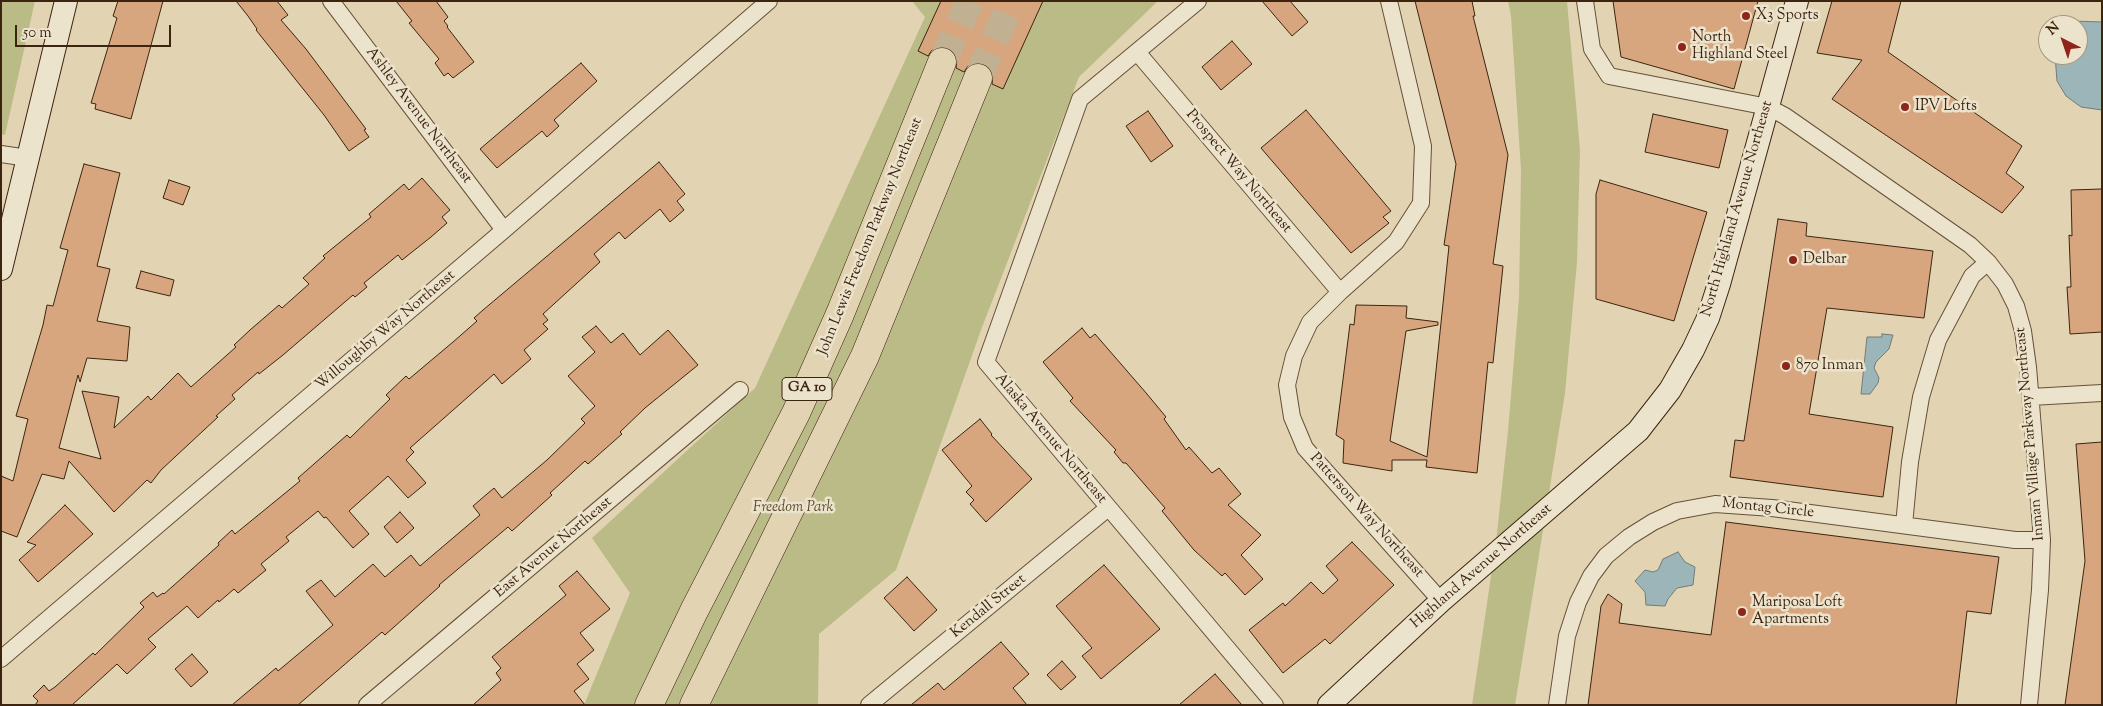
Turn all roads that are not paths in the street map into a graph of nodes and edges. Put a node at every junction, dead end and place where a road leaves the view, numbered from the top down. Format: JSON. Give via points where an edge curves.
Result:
{"nodes":[{"id":1,"x":66,"y":1,"type":"edge"},
{"id":2,"x":331,"y":1,"type":"edge"},
{"id":3,"x":769,"y":1,"type":"edge"},
{"id":4,"x":1198,"y":1,"type":"edge"},
{"id":5,"x":1389,"y":1,"type":"edge"},
{"id":6,"x":1585,"y":1,"type":"edge"},
{"id":7,"x":1797,"y":1,"type":"edge"},
{"id":8,"x":1137,"y":52,"type":"junction"},
{"id":9,"x":942,"y":62,"type":"tunnel mouth"},
{"id":10,"x":978,"y":78,"type":"tunnel mouth"},
{"id":11,"x":1768,"y":107,"type":"junction"},
{"id":12,"x":1,"y":154,"type":"edge"},
{"id":13,"x":28,"y":158,"type":"junction"},
{"id":14,"x":504,"y":230,"type":"junction"},
{"id":15,"x":1988,"y":262,"type":"junction"},
{"id":16,"x":1,"y":269,"type":"edge"},
{"id":17,"x":1340,"y":292,"type":"junction"},
{"id":18,"x":740,"y":390,"type":"dead end"},
{"id":19,"x":2102,"y":393,"type":"edge"},
{"id":20,"x":2030,"y":397,"type":"junction"},
{"id":21,"x":1638,"y":431,"type":"joint"},
{"id":22,"x":1108,"y":508,"type":"junction"},
{"id":23,"x":1904,"y":525,"type":"junction"},
{"id":24,"x":2042,"y":540,"type":"junction"},
{"id":25,"x":1441,"y":601,"type":"junction"},
{"id":26,"x":1,"y":659,"type":"edge"},
{"id":27,"x":367,"y":705,"type":"edge"},
{"id":28,"x":649,"y":705,"type":"edge"},
{"id":29,"x":694,"y":705,"type":"edge"},
{"id":30,"x":869,"y":705,"type":"edge"},
{"id":31,"x":1275,"y":705,"type":"edge"},
{"id":32,"x":1329,"y":705,"type":"edge"},
{"id":33,"x":1557,"y":705,"type":"edge"},
{"id":34,"x":2029,"y":705,"type":"edge"}],
"edges":[{"from":1,"to":13,"type":"main road"},
{"from":2,"to":14,"type":"street","name":"Ashley Avenue Northeast"},
{"from":3,"to":14,"type":"street","name":"Willoughby Way Northeast"},
{"from":4,"to":8,"type":"street"},
{"from":5,"to":17,"type":"street","name":"Patterson Way Northeast","via":[[1423,146],[1421,202],[1396,242]]},
{"from":6,"to":11,"type":"street","name":"Inman Village Parkway Northeast","via":[[1592,49],[1609,76]]},
{"from":7,"to":11,"type":"main road","name":"North Highland Avenue Northeast"},
{"from":8,"to":17,"type":"street","name":"Prospect Way Northeast"},
{"from":8,"to":22,"type":"street","name":"Alaska Avenue Northeast","via":[[1080,100],[986,362]]},
{"from":9,"to":28,"type":"highway","name":"John Lewis Freedom Parkway Northeast","number":"GA 10","via":[[844,305],[796,413]]},
{"from":10,"to":29,"type":"highway","number":"GA 10","via":[[865,356]]},
{"from":11,"to":15,"type":"street","name":"Inman Village Parkway Northeast","via":[[1956,235]]},
{"from":11,"to":21,"type":"main road","name":"North Highland Avenue Northeast","via":[[1708,318],[1670,390]]},
{"from":12,"to":13,"type":"street"},
{"from":13,"to":16,"type":"main road"},
{"from":14,"to":26,"type":"street","name":"Willoughby Way Northeast"},
{"from":15,"to":20,"type":"street","name":"Inman Village Parkway Northeast","via":[[2005,284],[2018,312]]},
{"from":15,"to":23,"type":"street","via":[[1972,276],[1938,340],[1921,397]]},
{"from":17,"to":25,"type":"street","name":"Patterson Way Northeast","via":[[1310,322],[1294,356],[1287,384],[1292,417],[1305,448]]},
{"from":18,"to":27,"type":"street","name":"East Avenue Northeast"},
{"from":19,"to":20,"type":"street"},
{"from":20,"to":24,"type":"street","name":"Inman Village Parkway Northeast"},
{"from":21,"to":25,"type":"main road","name":"Highland Avenue Northeast"},
{"from":22,"to":30,"type":"street","name":"Kendall Street"},
{"from":22,"to":31,"type":"street","name":"Alaska Avenue Northeast"},
{"from":23,"to":24,"type":"street","name":"Montag Circle","via":[[2015,540]]},
{"from":23,"to":33,"type":"street","name":"Montag Circle","via":[[1715,504],[1678,511],[1653,522],[1606,556],[1591,576],[1567,636]]},
{"from":24,"to":34,"type":"street","name":"Inman Village Parkway Northeast"},
{"from":25,"to":32,"type":"main road","name":"Highland Avenue Northeast"}]}
